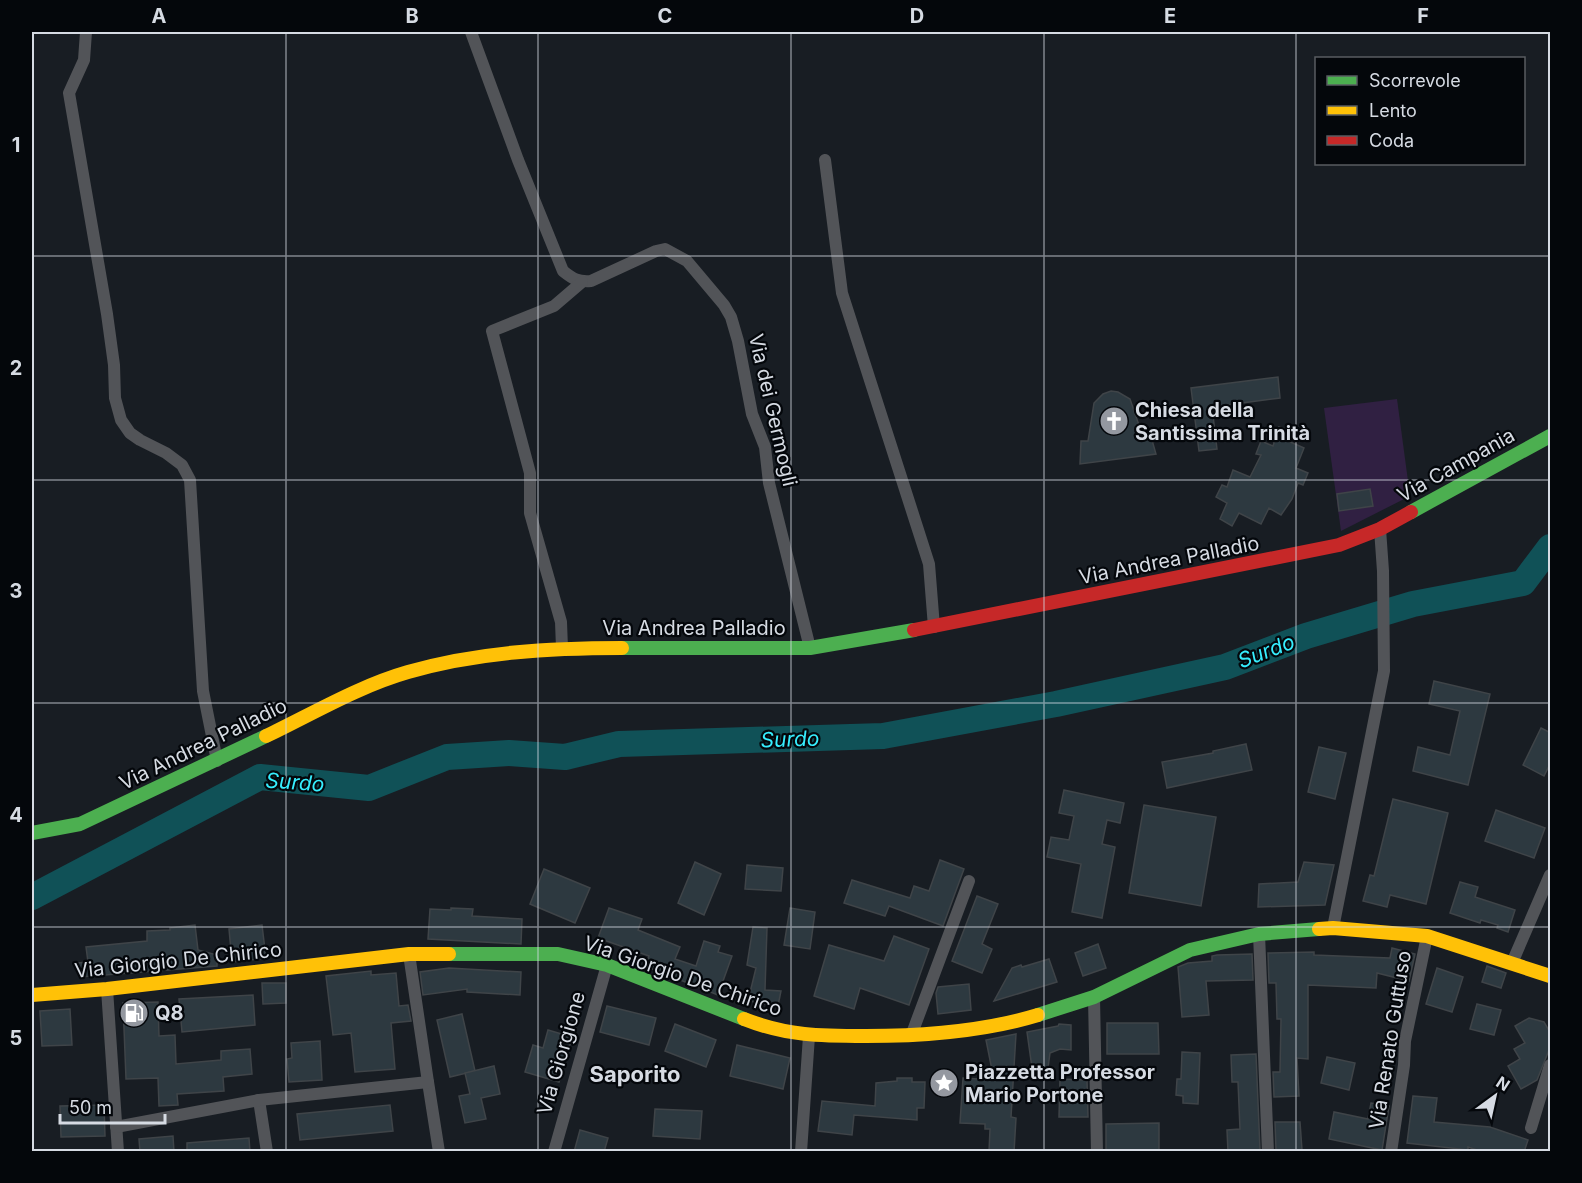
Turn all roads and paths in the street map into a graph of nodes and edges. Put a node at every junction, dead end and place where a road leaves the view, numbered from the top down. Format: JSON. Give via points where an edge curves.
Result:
{"nodes":[{"id":1,"x":86,"y":32,"type":"edge"},
{"id":2,"x":471,"y":32,"type":"edge"},
{"id":3,"x":825,"y":160,"type":"dead end"},
{"id":4,"x":582,"y":282,"type":"junction"},
{"id":5,"x":1551,"y":436,"type":"edge"},
{"id":6,"x":1380,"y":529,"type":"junction"},
{"id":7,"x":934,"y":627,"type":"junction"},
{"id":8,"x":562,"y":648,"type":"junction"},
{"id":9,"x":810,"y":648,"type":"junction"},
{"id":10,"x":217,"y":761,"type":"junction"},
{"id":11,"x":32,"y":833,"type":"edge"},
{"id":12,"x":1551,"y":875,"type":"edge"},
{"id":13,"x":969,"y":881,"type":"dead end"},
{"id":14,"x":1333,"y":928,"type":"junction"},
{"id":15,"x":1259,"y":934,"type":"junction"},
{"id":16,"x":1427,"y":936,"type":"junction"},
{"id":17,"x":409,"y":954,"type":"junction"},
{"id":18,"x":1512,"y":963,"type":"junction"},
{"id":19,"x":606,"y":965,"type":"junction"},
{"id":20,"x":1551,"y":976,"type":"edge"},
{"id":21,"x":107,"y":989,"type":"junction"},
{"id":22,"x":32,"y":995,"type":"edge"},
{"id":23,"x":1094,"y":997,"type":"junction"},
{"id":24,"x":809,"y":1036,"type":"junction"},
{"id":25,"x":911,"y":1036,"type":"junction"},
{"id":26,"x":1551,"y":1065,"type":"edge"},
{"id":27,"x":428,"y":1082,"type":"junction"},
{"id":28,"x":259,"y":1100,"type":"junction"},
{"id":29,"x":116,"y":1127,"type":"junction"},
{"id":30,"x":1531,"y":1128,"type":"dead end"},
{"id":31,"x":118,"y":1152,"type":"edge"},
{"id":32,"x":267,"y":1152,"type":"edge"},
{"id":33,"x":439,"y":1152,"type":"edge"},
{"id":34,"x":554,"y":1152,"type":"edge"},
{"id":35,"x":801,"y":1152,"type":"edge"},
{"id":36,"x":1097,"y":1152,"type":"edge"},
{"id":37,"x":1268,"y":1152,"type":"edge"},
{"id":38,"x":1391,"y":1152,"type":"edge"}],
"edges":[{"from":1,"to":10,"type":"street","via":[[84,60],[69,93],[107,314],[115,398],[121,420],[130,433],[182,465],[189,480],[203,691]]},
{"from":2,"to":4,"type":"street","via":[[563,271]]},
{"from":3,"to":7,"type":"street","via":[[842,294],[929,564]]},
{"from":4,"to":8,"type":"street","via":[[554,306],[492,331],[530,473],[530,513],[561,622]]},
{"from":4,"to":9,"type":"street","name":"Via dei Germogli","via":[[664,249],[687,261],[724,305],[738,341],[752,414],[765,447],[769,483]]},
{"from":5,"to":6,"type":"street","name":"Via Campania"},
{"from":6,"to":7,"type":"street","name":"Via Andrea Palladio","via":[[1289,556]]},
{"from":6,"to":14,"type":"street","via":[[1384,671]]},
{"from":7,"to":9,"type":"street","name":"Via Andrea Palladio"},
{"from":8,"to":9,"type":"street","name":"Via Andrea Palladio"},
{"from":8,"to":10,"type":"street","name":"Via Andrea Palladio","via":[[458,660],[407,672],[360,690]]},
{"from":10,"to":11,"type":"street","name":"Via Andrea Palladio","via":[[80,824]]},
{"from":12,"to":18,"type":"street"},
{"from":13,"to":25,"type":"street"},
{"from":14,"to":15,"type":"street","name":"Via Giorgio De Chirico"},
{"from":14,"to":16,"type":"street","name":"Via Giorgio De Chirico"},
{"from":15,"to":23,"type":"street","name":"Via Giorgio De Chirico","via":[[1190,950]]},
{"from":15,"to":37,"type":"street"},
{"from":16,"to":18,"type":"street","name":"Via Giorgio De Chirico"},
{"from":16,"to":38,"type":"street","name":"Via Renato Guttuso","via":[[1405,1041]]},
{"from":17,"to":19,"type":"street","name":"Via Giorgio De Chirico","via":[[558,954]]},
{"from":17,"to":21,"type":"street","name":"Via Giorgio De Chirico"},
{"from":17,"to":27,"type":"street"},
{"from":18,"to":20,"type":"street","name":"Via Giorgio De Chirico"},
{"from":19,"to":24,"type":"street","name":"Via Giorgio De Chirico","via":[[766,1028]]},
{"from":19,"to":34,"type":"street","name":"Via Giorgione"},
{"from":21,"to":22,"type":"street","name":"Via Giorgio De Chirico"},
{"from":21,"to":29,"type":"street"},
{"from":23,"to":25,"type":"street","name":"Via Giorgio De Chirico","via":[[1021,1020],[948,1034]]},
{"from":23,"to":36,"type":"street"},
{"from":24,"to":25,"type":"street","name":"Via Giorgio De Chirico"},
{"from":24,"to":35,"type":"street"},
{"from":26,"to":30,"type":"street"},
{"from":27,"to":28,"type":"street"},
{"from":27,"to":33,"type":"street"},
{"from":28,"to":29,"type":"street"},
{"from":28,"to":32,"type":"street"},
{"from":29,"to":31,"type":"street"}]}
